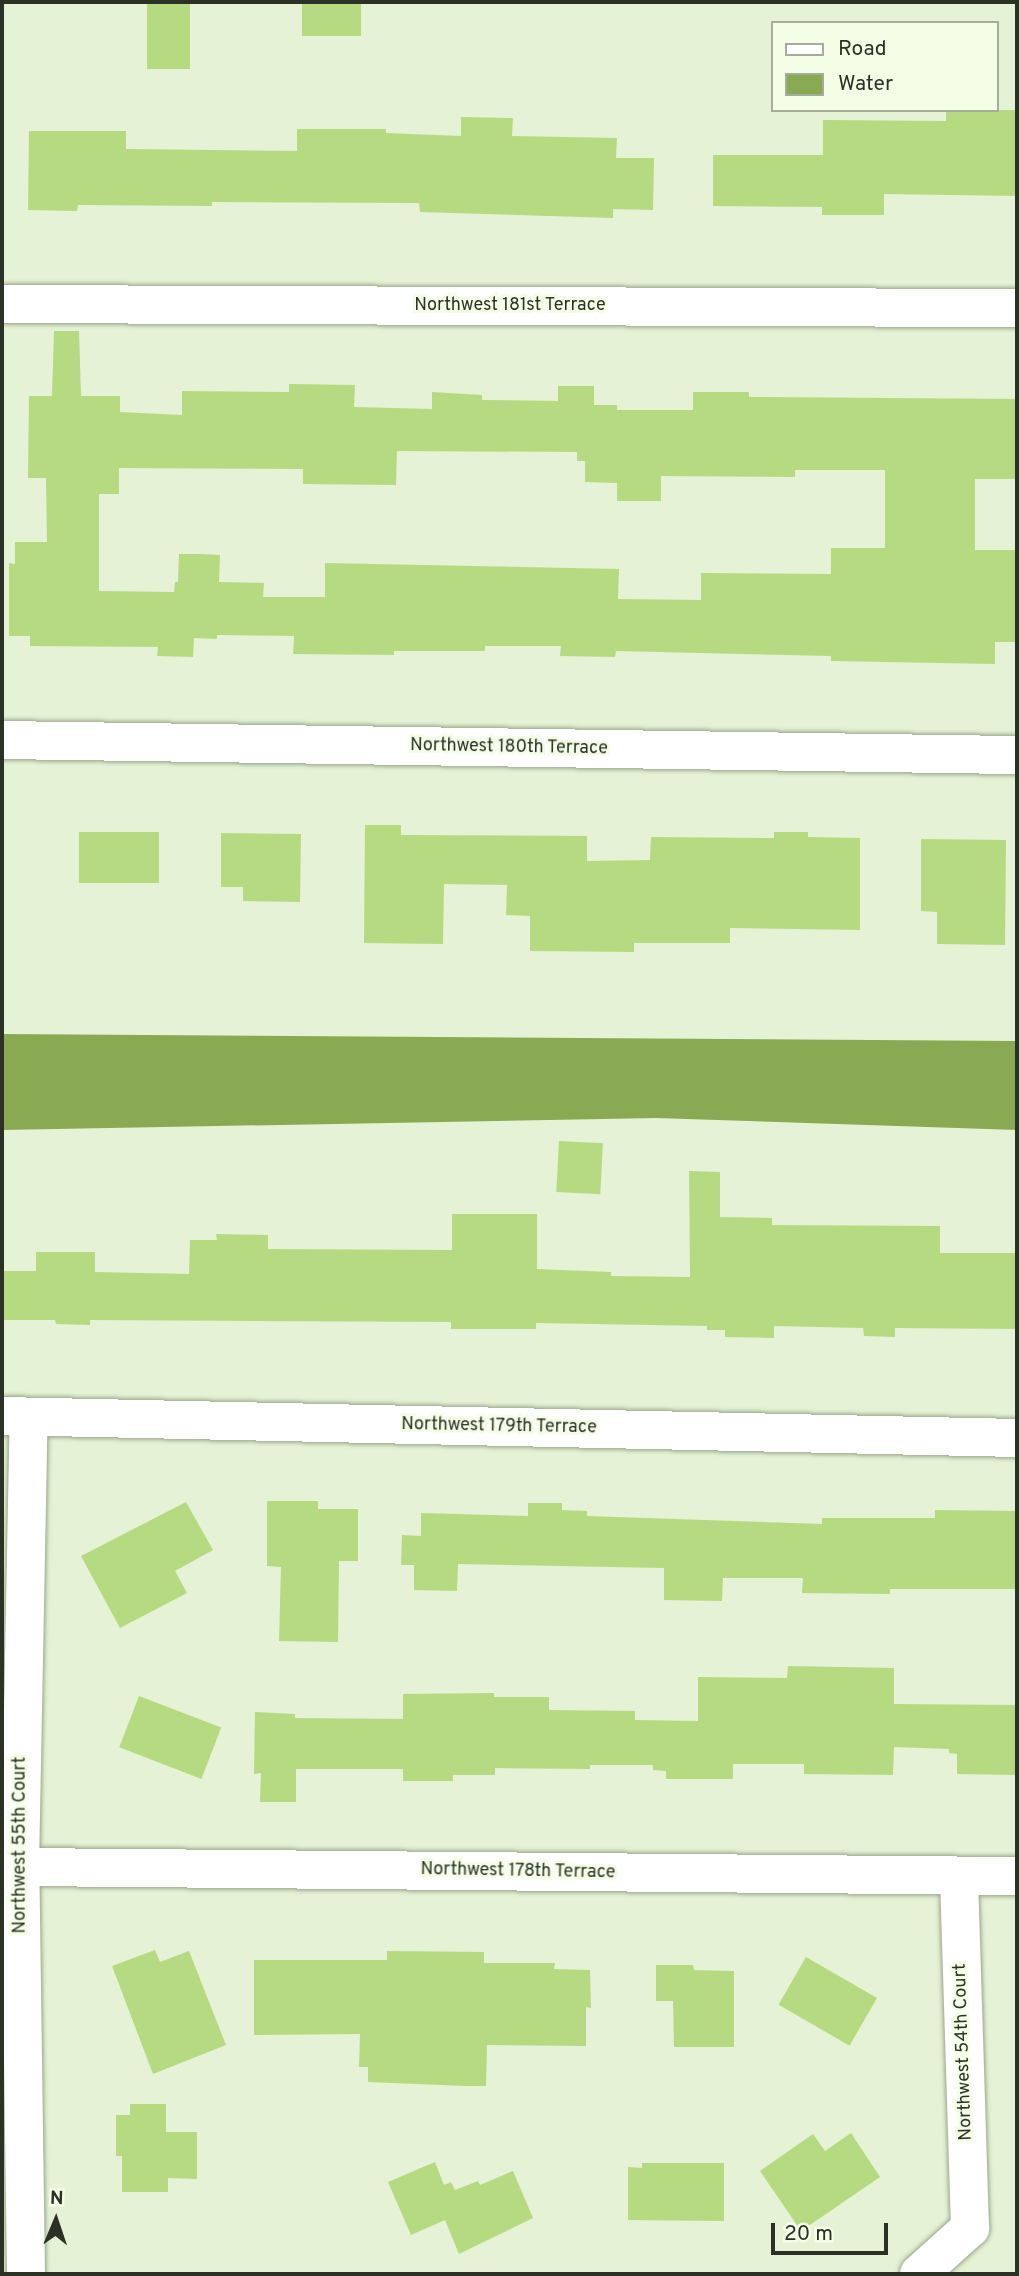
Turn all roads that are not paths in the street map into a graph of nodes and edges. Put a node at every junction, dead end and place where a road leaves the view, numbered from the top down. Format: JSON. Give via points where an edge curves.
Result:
{"nodes":[{"id":1,"x":2,"y":304,"type":"edge"},
{"id":2,"x":1017,"y":308,"type":"edge"},
{"id":3,"x":2,"y":740,"type":"edge"},
{"id":4,"x":1017,"y":755,"type":"edge"},
{"id":5,"x":15,"y":1416,"type":"edge"},
{"id":6,"x":1007,"y":1438,"type":"edge"},
{"id":7,"x":20,"y":1867,"type":"junction"},
{"id":8,"x":959,"y":1876,"type":"junction"},
{"id":9,"x":1017,"y":1876,"type":"edge"},
{"id":10,"x":26,"y":2274,"type":"edge"},
{"id":11,"x":919,"y":2274,"type":"edge"}],
"edges":[{"from":1,"to":2,"type":"street","name":"Northwest 181st Terrace"},
{"from":3,"to":4,"type":"street","name":"Northwest 180th Terrace"},
{"from":5,"to":6,"type":"street","name":"Northwest 179th Terrace"},
{"from":5,"to":7,"type":"street","name":"Northwest 55th Court"},
{"from":7,"to":8,"type":"street","name":"Northwest 178th Terrace"},
{"from":7,"to":10,"type":"street","name":"Northwest 55th Court"},
{"from":8,"to":9,"type":"street","name":"Northwest 178th Terrace"},
{"from":8,"to":11,"type":"street","name":"Northwest 54th Court","via":[[970,2228]]}]}
